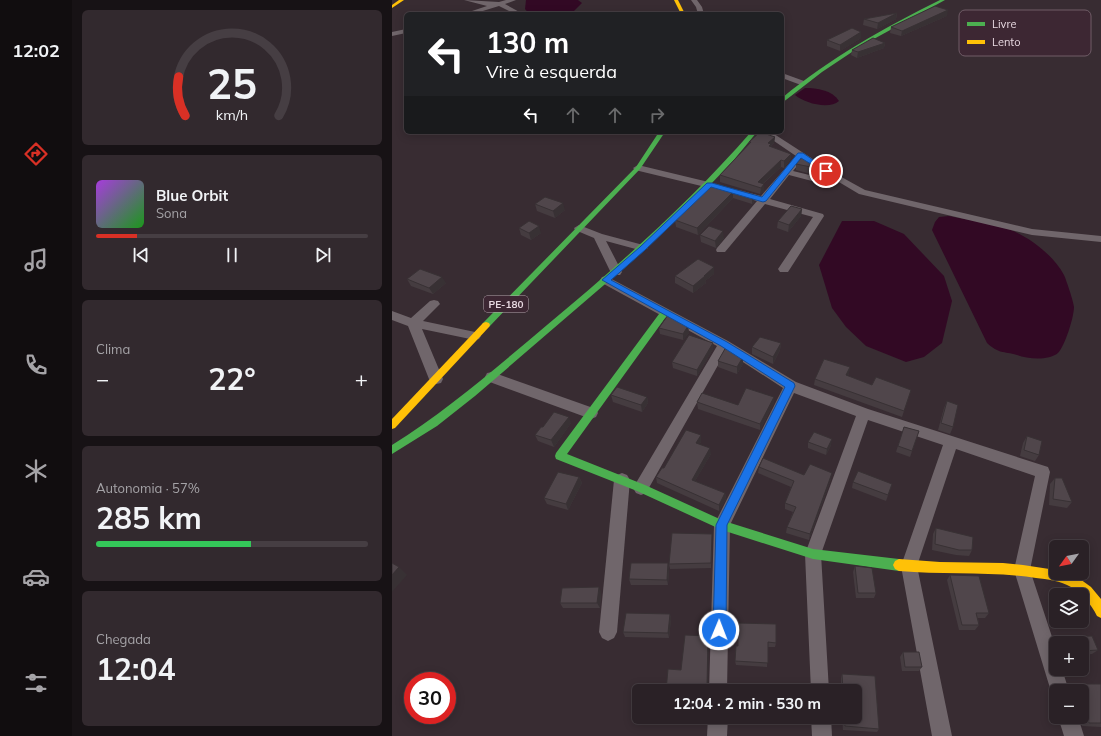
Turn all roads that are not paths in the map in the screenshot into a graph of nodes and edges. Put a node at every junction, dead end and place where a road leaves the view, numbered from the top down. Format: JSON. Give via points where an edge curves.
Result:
{"nodes":[{"id":1,"x":402,"y":0,"type":"edge"},
{"id":2,"x":467,"y":0,"type":"edge"},
{"id":3,"x":512,"y":0,"type":"edge"},
{"id":4,"x":676,"y":0,"type":"edge"},
{"id":5,"x":694,"y":0,"type":"edge"},
{"id":6,"x":943,"y":0,"type":"edge"},
{"id":7,"x":499,"y":4,"type":"junction"},
{"id":8,"x":392,"y":7,"type":"edge"},
{"id":9,"x":473,"y":12,"type":"edge"},
{"id":10,"x":516,"y":12,"type":"edge"},
{"id":11,"x":682,"y":12,"type":"edge"},
{"id":12,"x":700,"y":12,"type":"edge"},
{"id":13,"x":404,"y":31,"type":"edge"},
{"id":14,"x":392,"y":34,"type":"edge"},
{"id":15,"x":784,"y":76,"type":"edge"},
{"id":16,"x":800,"y":83,"type":"junction"},
{"id":17,"x":784,"y":99,"type":"edge"},
{"id":18,"x":661,"y":134,"type":"edge"},
{"id":19,"x":752,"y":134,"type":"edge"},
{"id":20,"x":768,"y":134,"type":"edge"},
{"id":21,"x":800,"y":155,"type":"junction"},
{"id":22,"x":638,"y":168,"type":"junction"},
{"id":23,"x":787,"y":172,"type":"junction"},
{"id":24,"x":831,"y":183,"type":"dead end"},
{"id":25,"x":710,"y":184,"type":"junction"},
{"id":26,"x":763,"y":200,"type":"junction"},
{"id":27,"x":579,"y":228,"type":"junction"},
{"id":28,"x":598,"y":236,"type":"junction"},
{"id":29,"x":1101,"y":239,"type":"edge"},
{"id":30,"x":643,"y":248,"type":"junction"},
{"id":31,"x":721,"y":250,"type":"dead end"},
{"id":32,"x":784,"y":269,"type":"dead end"},
{"id":33,"x":611,"y":276,"type":"junction"},
{"id":34,"x":434,"y":304,"type":"dead end"},
{"id":35,"x":665,"y":312,"type":"junction"},
{"id":36,"x":392,"y":315,"type":"edge"},
{"id":37,"x":413,"y":323,"type":"junction"},
{"id":38,"x":475,"y":336,"type":"junction"},
{"id":39,"x":724,"y":344,"type":"junction"},
{"id":40,"x":492,"y":377,"type":"junction"},
{"id":41,"x":436,"y":379,"type":"junction"},
{"id":42,"x":791,"y":386,"type":"junction"},
{"id":43,"x":864,"y":413,"type":"junction"},
{"id":44,"x":591,"y":414,"type":"junction"},
{"id":45,"x":392,"y":425,"type":"edge"},
{"id":46,"x":951,"y":442,"type":"junction"},
{"id":47,"x":392,"y":450,"type":"edge"},
{"id":48,"x":622,"y":480,"type":"junction"},
{"id":49,"x":641,"y":488,"type":"junction"},
{"id":50,"x":722,"y":525,"type":"junction"},
{"id":51,"x":813,"y":554,"type":"junction"},
{"id":52,"x":909,"y":566,"type":"junction"},
{"id":53,"x":1022,"y":570,"type":"junction"},
{"id":54,"x":1101,"y":612,"type":"edge"},
{"id":55,"x":608,"y":632,"type":"dead end"},
{"id":56,"x":718,"y":684,"type":"edge"},
{"id":57,"x":820,"y":684,"type":"edge"},
{"id":58,"x":1058,"y":684,"type":"edge"},
{"id":59,"x":718,"y":724,"type":"edge"},
{"id":60,"x":821,"y":724,"type":"edge"},
{"id":61,"x":1070,"y":724,"type":"edge"},
{"id":62,"x":717,"y":736,"type":"edge"},
{"id":63,"x":822,"y":736,"type":"edge"},
{"id":64,"x":942,"y":736,"type":"edge"},
{"id":65,"x":1074,"y":736,"type":"edge"}],
"edges":[{"from":1,"to":8,"type":"street"},
{"from":2,"to":7,"type":"street"},
{"from":3,"to":7,"type":"street"},
{"from":4,"to":11,"type":"street"},
{"from":5,"to":12,"type":"street"},
{"from":6,"to":16,"type":"street","via":[[854,46]]},
{"from":7,"to":9,"type":"street"},
{"from":7,"to":10,"type":"street"},
{"from":13,"to":14,"type":"street"},
{"from":15,"to":16,"type":"street"},
{"from":16,"to":17,"type":"street"},
{"from":18,"to":22,"type":"street","number":"PE-180"},
{"from":19,"to":25,"type":"street"},
{"from":20,"to":21,"type":"street"},
{"from":21,"to":23,"type":"street"},
{"from":21,"to":29,"type":"street","via":[[862,192],[1032,232]]},
{"from":22,"to":25,"type":"street"},
{"from":22,"to":27,"type":"street","number":"PE-180"},
{"from":23,"to":24,"type":"street"},
{"from":23,"to":26,"type":"street"},
{"from":25,"to":26,"type":"street"},
{"from":25,"to":30,"type":"street"},
{"from":26,"to":31,"type":"street"},
{"from":26,"to":32,"type":"street","via":[[819,216]]},
{"from":27,"to":28,"type":"street"},
{"from":27,"to":38,"type":"street","number":"PE-180"},
{"from":28,"to":30,"type":"street"},
{"from":28,"to":33,"type":"street"},
{"from":30,"to":33,"type":"street"},
{"from":33,"to":35,"type":"street"},
{"from":33,"to":40,"type":"street"},
{"from":34,"to":37,"type":"street"},
{"from":35,"to":39,"type":"street"},
{"from":35,"to":44,"type":"street"},
{"from":36,"to":37,"type":"street"},
{"from":37,"to":38,"type":"street"},
{"from":37,"to":41,"type":"street"},
{"from":38,"to":41,"type":"street","number":"PE-180"},
{"from":39,"to":42,"type":"street"},
{"from":39,"to":49,"type":"street"},
{"from":40,"to":44,"type":"street"},
{"from":40,"to":47,"type":"street","via":[[422,432]]},
{"from":41,"to":45,"type":"street","number":"PE-180"},
{"from":42,"to":43,"type":"street"},
{"from":42,"to":50,"type":"street"},
{"from":43,"to":46,"type":"street"},
{"from":43,"to":51,"type":"street"},
{"from":44,"to":48,"type":"street","via":[[560,456]]},
{"from":46,"to":52,"type":"street"},
{"from":46,"to":53,"type":"street","via":[[1043,472]]},
{"from":48,"to":49,"type":"street"},
{"from":48,"to":55,"type":"street"},
{"from":49,"to":50,"type":"street"},
{"from":50,"to":51,"type":"street"},
{"from":50,"to":56,"type":"street"},
{"from":51,"to":52,"type":"street"},
{"from":51,"to":57,"type":"street"},
{"from":52,"to":53,"type":"street"},
{"from":52,"to":64,"type":"street"},
{"from":53,"to":54,"type":"street","via":[[1065,578],[1073,582],[1091,594]]},
{"from":53,"to":58,"type":"street"},
{"from":59,"to":62,"type":"street"},
{"from":60,"to":63,"type":"street"},
{"from":61,"to":65,"type":"street"}]}
